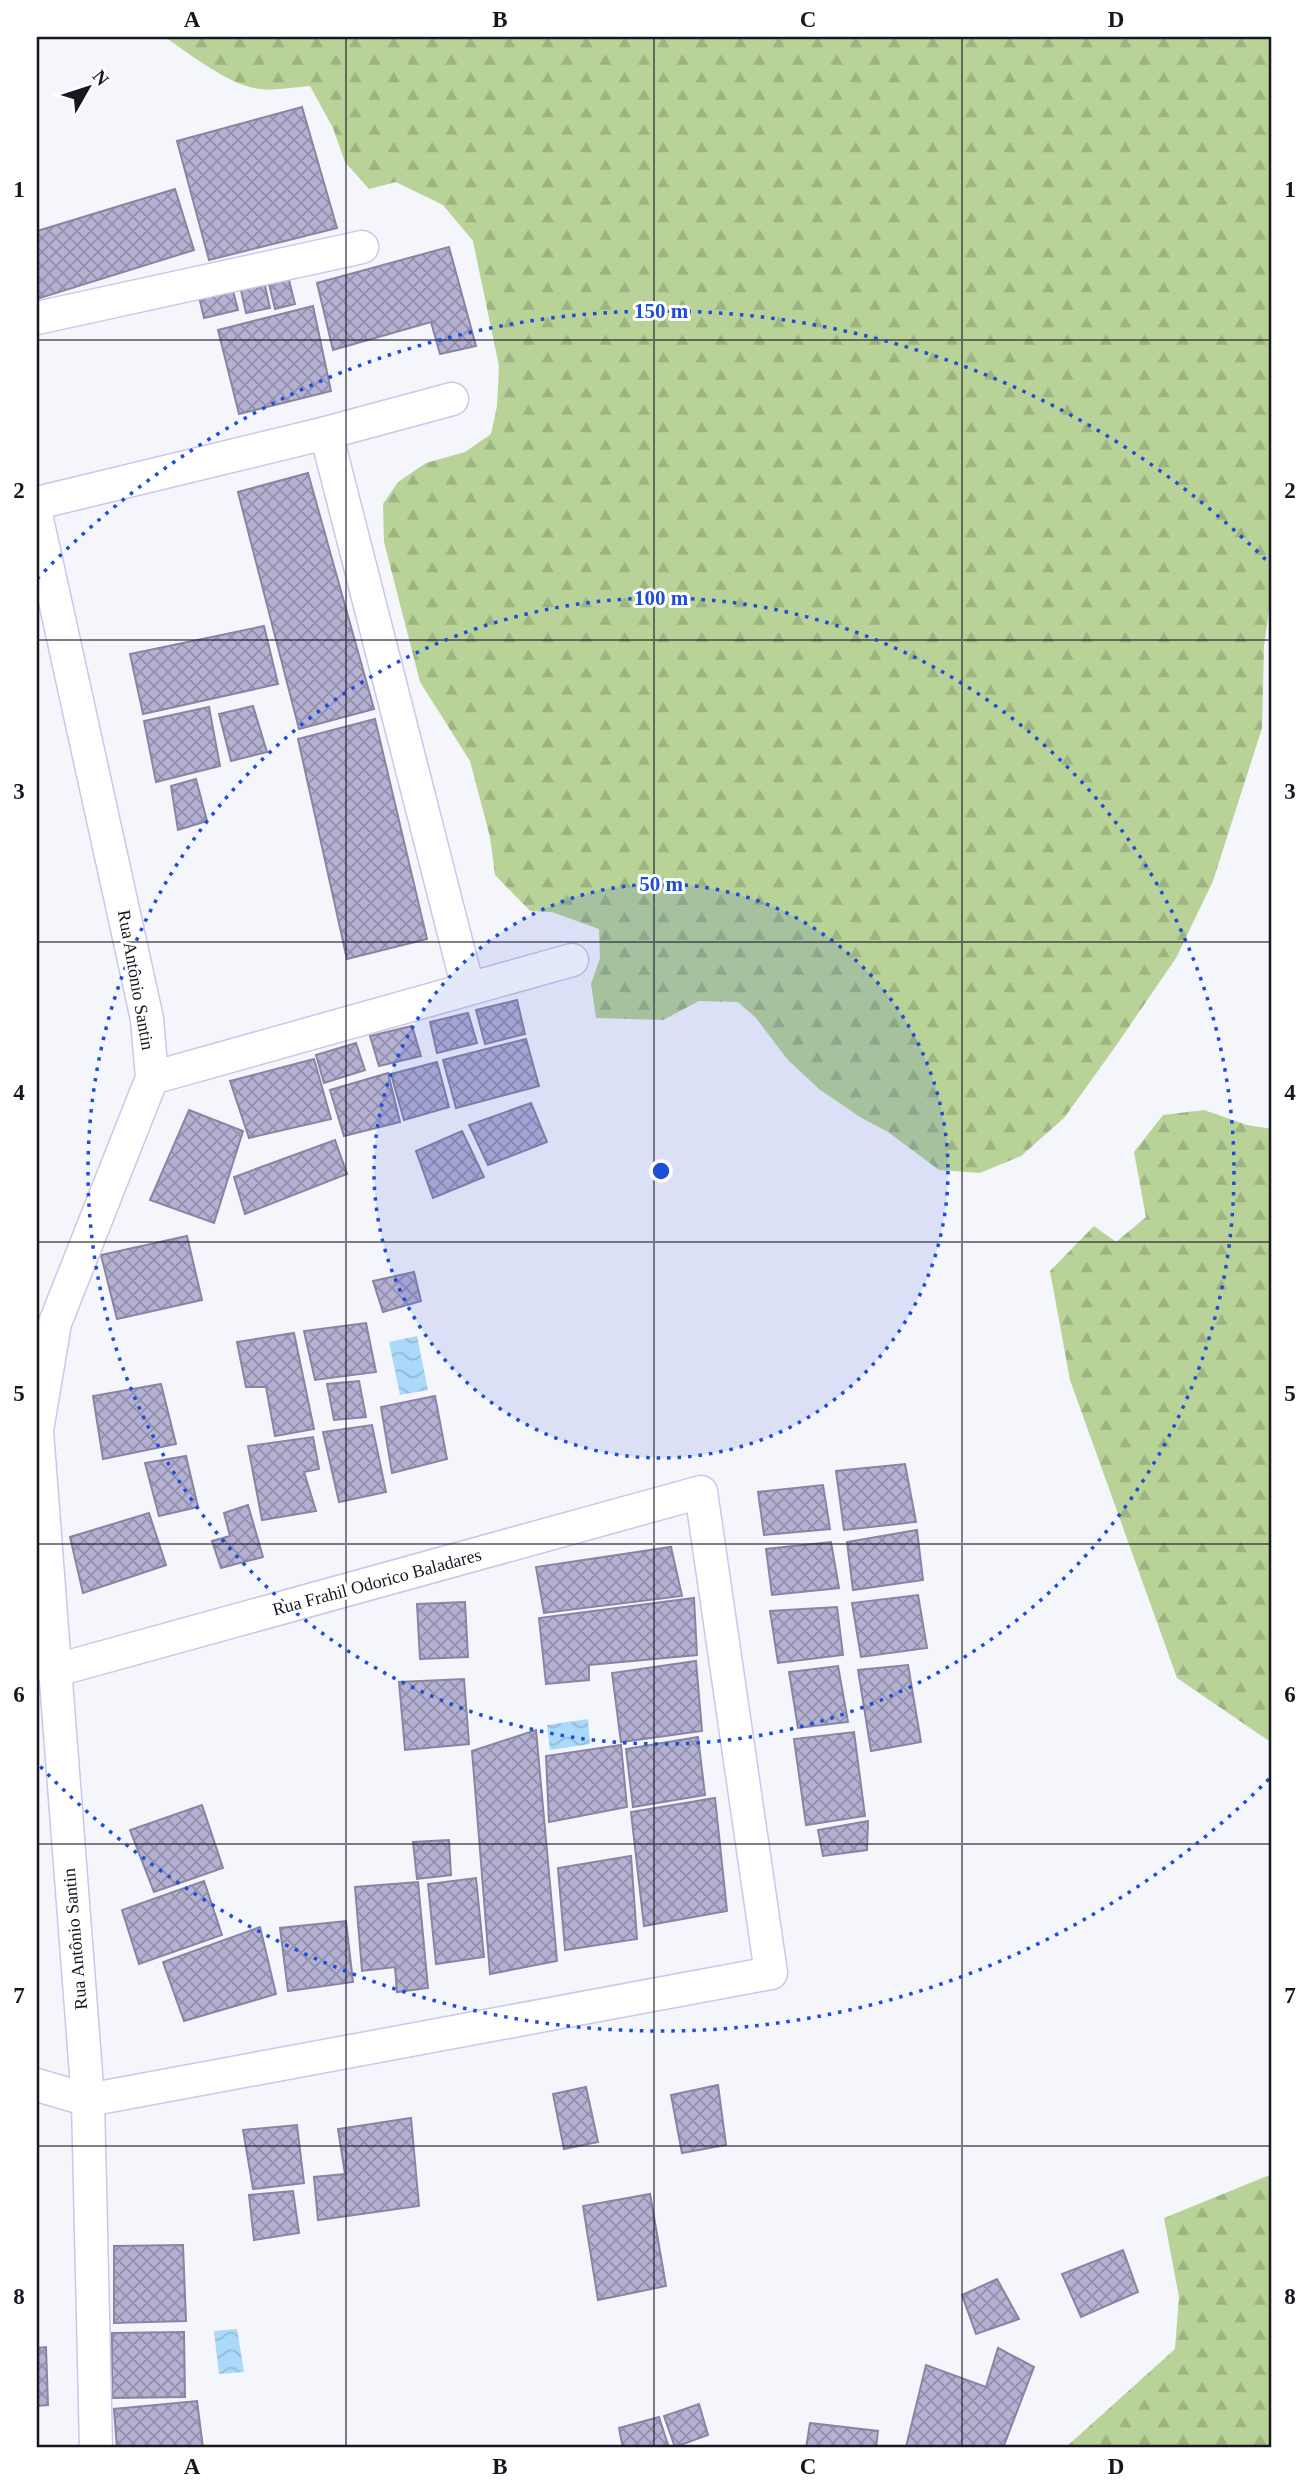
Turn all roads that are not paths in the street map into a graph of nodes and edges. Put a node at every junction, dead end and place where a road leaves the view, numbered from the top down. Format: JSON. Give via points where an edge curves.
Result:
{"nodes":[{"id":1,"x":362,"y":247,"type":"dead end"},
{"id":2,"x":37,"y":318,"type":"edge"},
{"id":3,"x":452,"y":399,"type":"dead end"},
{"id":4,"x":327,"y":433,"type":"junction"},
{"id":5,"x":37,"y":503,"type":"edge"},
{"id":6,"x":37,"y":519,"type":"edge"},
{"id":7,"x":46,"y":591,"type":"edge"},
{"id":8,"x":572,"y":960,"type":"dead end"},
{"id":9,"x":468,"y":988,"type":"junction"},
{"id":10,"x":152,"y":1078,"type":"junction"},
{"id":11,"x":37,"y":1430,"type":"edge"},
{"id":12,"x":53,"y":1671,"type":"junction"},
{"id":13,"x":37,"y":2085,"type":"edge"},
{"id":14,"x":89,"y":2100,"type":"junction"},
{"id":15,"x":96,"y":2448,"type":"edge"}],
"edges":[{"from":1,"to":2,"type":"street"},
{"from":3,"to":4,"type":"street"},
{"from":4,"to":5,"type":"street"},
{"from":4,"to":9,"type":"street"},
{"from":6,"to":7,"type":"street","name":"Rua Antônio Santin"},
{"from":7,"to":10,"type":"street","name":"Rua Antônio Santin","via":[[147,1019]]},
{"from":8,"to":9,"type":"street"},
{"from":9,"to":10,"type":"street"},
{"from":10,"to":11,"type":"street","name":"Rua Antônio Santin","via":[[55,1323]]},
{"from":11,"to":12,"type":"street","name":"Rua Antônio Santin"},
{"from":12,"to":14,"type":"street","name":"Rua Antônio Santin"},
{"from":12,"to":14,"type":"street","name":"Rua Frahil Odorico Baladares","via":[[701,1492],[771,1973]]},
{"from":13,"to":14,"type":"street"},
{"from":14,"to":15,"type":"street","name":"Rua Antônio Santin"}]}
